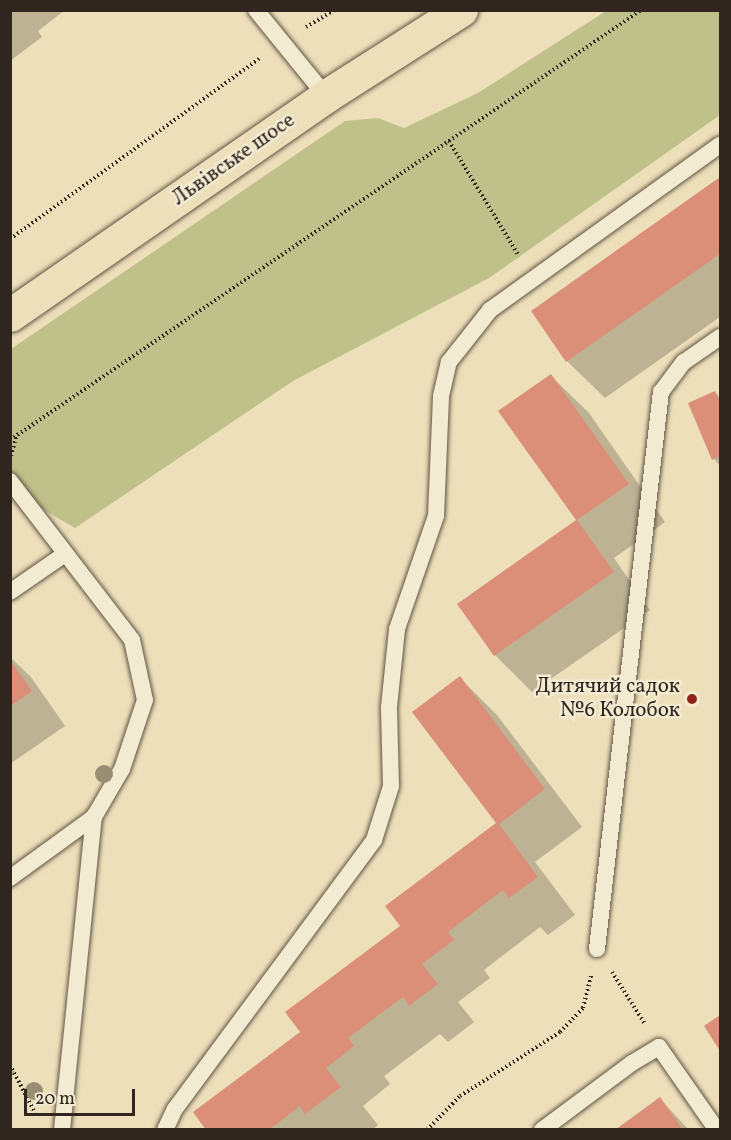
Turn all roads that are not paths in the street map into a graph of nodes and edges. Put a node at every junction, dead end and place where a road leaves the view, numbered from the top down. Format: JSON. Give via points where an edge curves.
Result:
{"nodes":[{"id":1,"x":256,"y":10,"type":"edge"},
{"id":2,"x":461,"y":10,"type":"edge"},
{"id":3,"x":326,"y":96,"type":"junction"},
{"id":4,"x":720,"y":145,"type":"edge"},
{"id":5,"x":10,"y":315,"type":"edge"},
{"id":6,"x":720,"y":337,"type":"edge"},
{"id":7,"x":10,"y":481,"type":"edge"},
{"id":8,"x":64,"y":554,"type":"junction"},
{"id":9,"x":10,"y":592,"type":"edge"},
{"id":10,"x":94,"y":817,"type":"junction"},
{"id":11,"x":10,"y":878,"type":"edge"},
{"id":12,"x":597,"y":949,"type":"road end"},
{"id":13,"x":62,"y":1130,"type":"edge"},
{"id":14,"x":165,"y":1130,"type":"edge"},
{"id":15,"x":542,"y":1130,"type":"edge"},
{"id":16,"x":717,"y":1130,"type":"edge"}],
"edges":[{"from":1,"to":3,"type":"lane"},
{"from":2,"to":3,"type":"main road","name":"Львівське шосе"},
{"from":3,"to":5,"type":"main road","name":"Львівське шосе"},
{"from":4,"to":14,"type":"lane","via":[[490,310],[449,362],[441,396],[436,516],[397,629],[389,707],[391,786],[374,840],[175,1109]]},
{"from":6,"to":12,"type":"lane","via":[[684,362],[661,392]]},
{"from":7,"to":8,"type":"lane"},
{"from":8,"to":9,"type":"lane"},
{"from":8,"to":10,"type":"lane","via":[[132,640],[145,700],[122,769]]},
{"from":10,"to":11,"type":"lane"},
{"from":10,"to":13,"type":"lane"},
{"from":15,"to":16,"type":"lane","via":[[659,1047]]}]}
